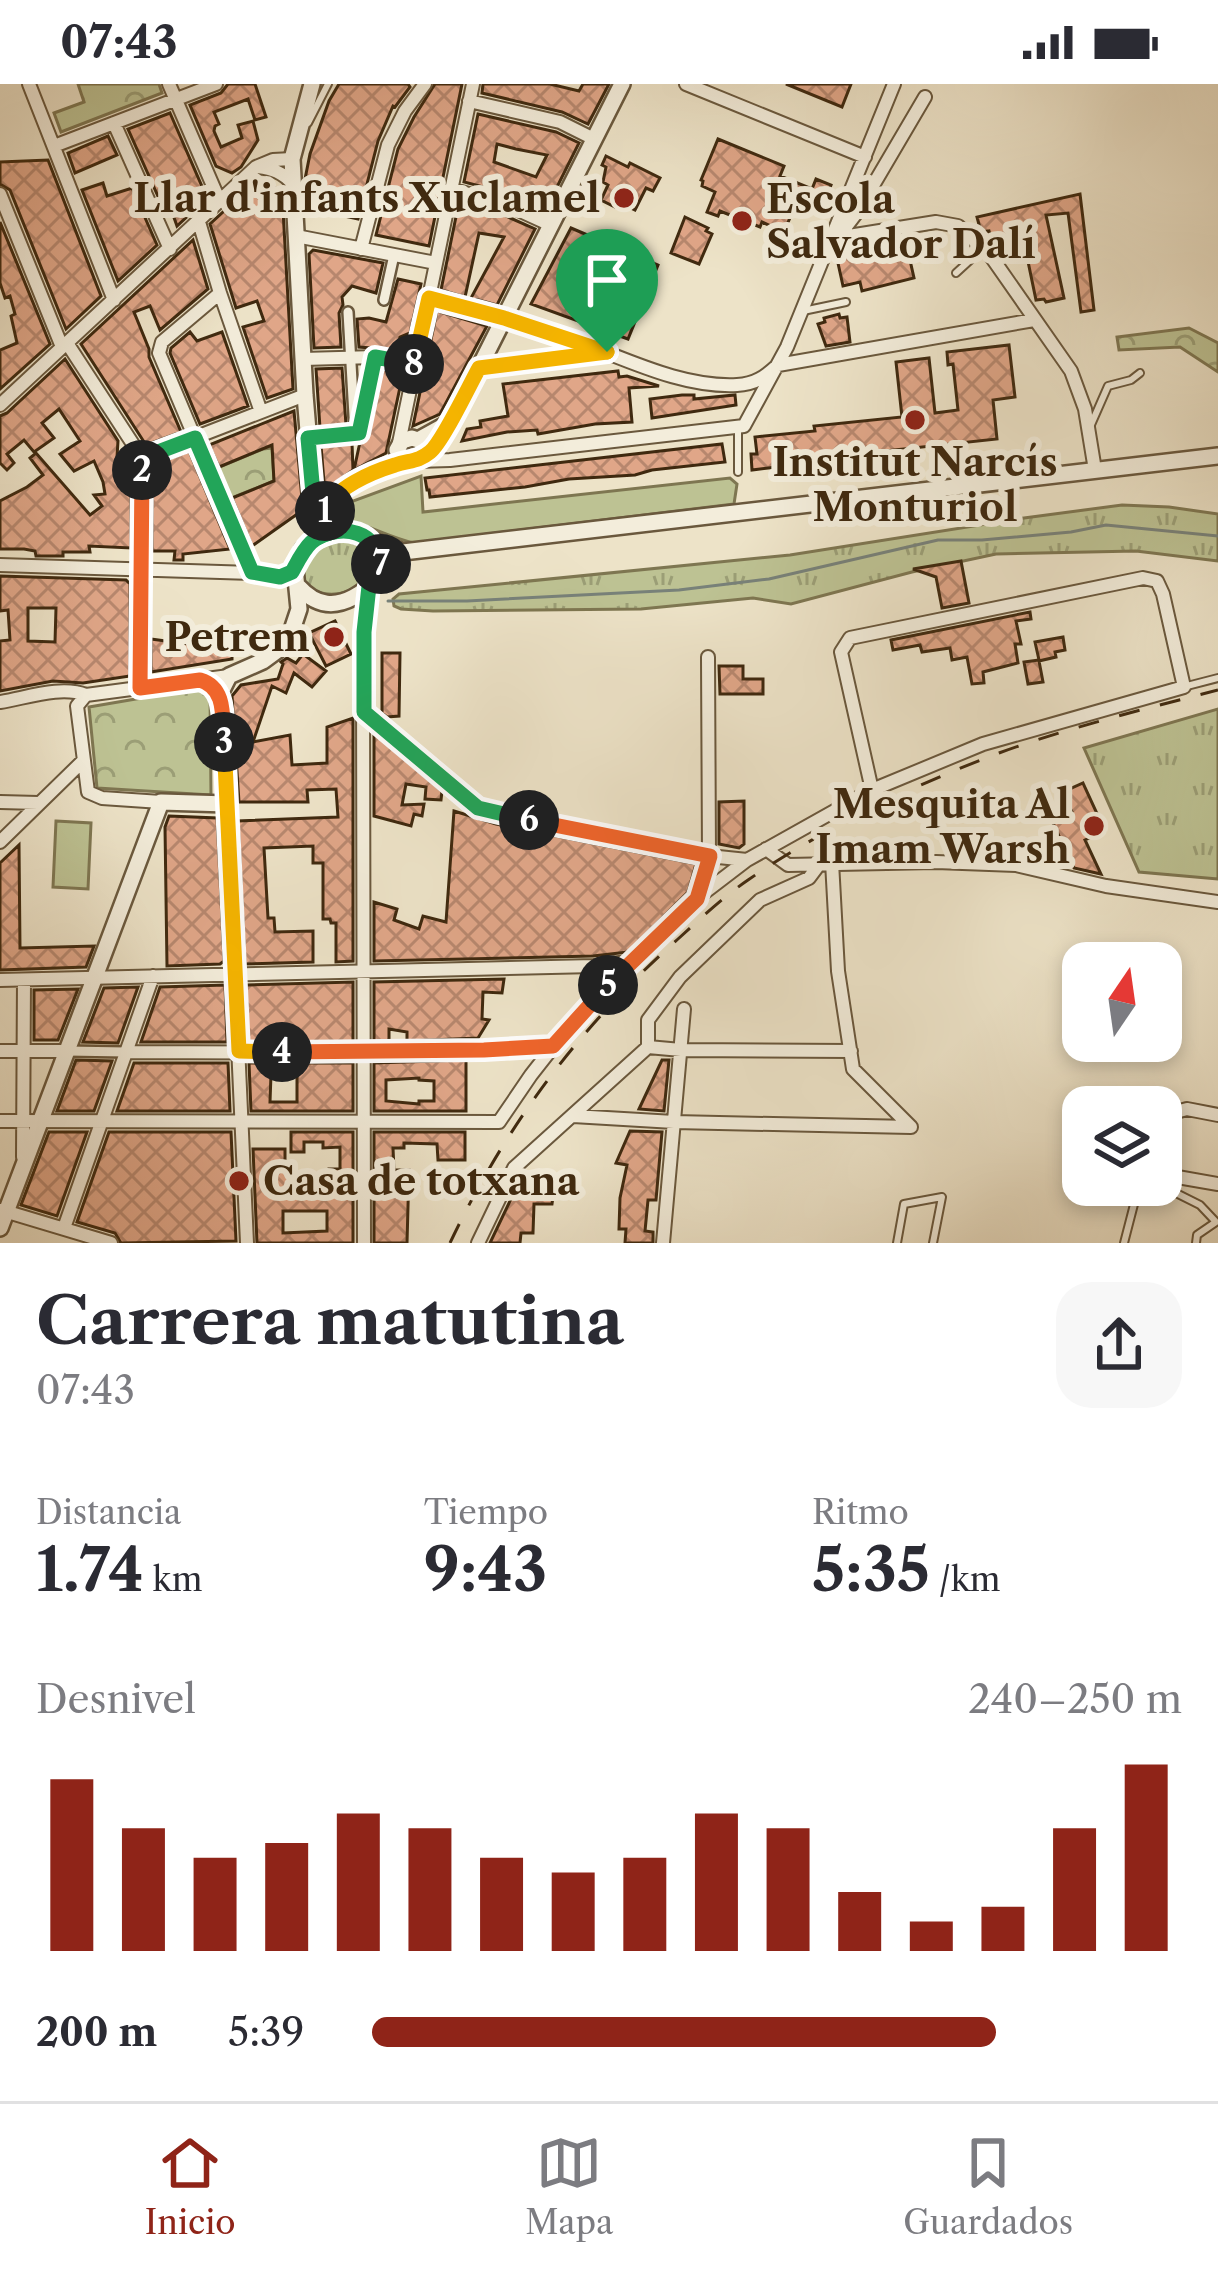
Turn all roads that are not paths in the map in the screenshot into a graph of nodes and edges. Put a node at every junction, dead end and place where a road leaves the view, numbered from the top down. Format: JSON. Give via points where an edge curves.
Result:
{"nodes":[{"id":1,"x":28,"y":84,"type":"edge"},
{"id":2,"x":170,"y":84,"type":"edge"},
{"id":3,"x":216,"y":84,"type":"edge"},
{"id":4,"x":312,"y":84,"type":"edge"},
{"id":5,"x":328,"y":84,"type":"edge"},
{"id":6,"x":425,"y":84,"type":"edge"},
{"id":7,"x":473,"y":84,"type":"edge"},
{"id":8,"x":622,"y":84,"type":"edge"},
{"id":9,"x":686,"y":84,"type":"edge"},
{"id":10,"x":894,"y":84,"type":"edge"},
{"id":11,"x":925,"y":98,"type":"dead end"},
{"id":12,"x":175,"y":100,"type":"junction"},
{"id":13,"x":469,"y":101,"type":"junction"},
{"id":14,"x":114,"y":124,"type":"junction"},
{"id":15,"x":594,"y":140,"type":"junction"},
{"id":16,"x":54,"y":146,"type":"junction"},
{"id":17,"x":865,"y":157,"type":"junction"},
{"id":18,"x":292,"y":159,"type":"junction"},
{"id":19,"x":256,"y":167,"type":"junction"},
{"id":20,"x":293,"y":184,"type":"junction"},
{"id":21,"x":451,"y":189,"type":"junction"},
{"id":22,"x":0,"y":194,"type":"edge"},
{"id":23,"x":220,"y":202,"type":"junction"},
{"id":24,"x":199,"y":222,"type":"junction"},
{"id":25,"x":550,"y":225,"type":"junction"},
{"id":26,"x":296,"y":236,"type":"junction"},
{"id":27,"x":834,"y":238,"type":"junction"},
{"id":28,"x":982,"y":248,"type":"junction"},
{"id":29,"x":170,"y":249,"type":"junction"},
{"id":30,"x":361,"y":249,"type":"junction"},
{"id":31,"x":394,"y":255,"type":"junction"},
{"id":32,"x":436,"y":263,"type":"junction"},
{"id":33,"x":956,"y":273,"type":"dead end"},
{"id":34,"x":220,"y":293,"type":"junction"},
{"id":35,"x":429,"y":298,"type":"junction"},
{"id":36,"x":114,"y":300,"type":"junction"},
{"id":37,"x":384,"y":300,"type":"dead end"},
{"id":38,"x":846,"y":302,"type":"dead end"},
{"id":39,"x":802,"y":311,"type":"junction"},
{"id":40,"x":348,"y":312,"type":"dead end"},
{"id":41,"x":504,"y":318,"type":"junction"},
{"id":42,"x":1034,"y":320,"type":"junction"},
{"id":43,"x":65,"y":345,"type":"junction"},
{"id":44,"x":788,"y":347,"type":"junction"},
{"id":45,"x":607,"y":352,"type":"junction"},
{"id":46,"x":350,"y":356,"type":"junction"},
{"id":47,"x":375,"y":357,"type":"junction"},
{"id":48,"x":303,"y":359,"type":"junction"},
{"id":49,"x":798,"y":362,"type":"junction"},
{"id":50,"x":414,"y":364,"type":"junction"},
{"id":51,"x":778,"y":365,"type":"junction"},
{"id":52,"x":479,"y":368,"type":"junction"},
{"id":53,"x":1140,"y":373,"type":"dead end"},
{"id":54,"x":749,"y":383,"type":"junction"},
{"id":55,"x":305,"y":395,"type":"junction"},
{"id":56,"x":758,"y":402,"type":"junction"},
{"id":57,"x":0,"y":405,"type":"edge"},
{"id":58,"x":261,"y":412,"type":"junction"},
{"id":59,"x":738,"y":429,"type":"junction"},
{"id":60,"x":1089,"y":430,"type":"junction"},
{"id":61,"x":355,"y":433,"type":"junction"},
{"id":62,"x":195,"y":438,"type":"junction"},
{"id":63,"x":308,"y":438,"type":"junction"},
{"id":64,"x":399,"y":443,"type":"joint"},
{"id":65,"x":415,"y":455,"type":"junction"},
{"id":66,"x":1218,"y":456,"type":"edge"},
{"id":67,"x":142,"y":458,"type":"junction"},
{"id":68,"x":1095,"y":470,"type":"junction"},
{"id":69,"x":738,"y":472,"type":"dead end"},
{"id":70,"x":311,"y":480,"type":"junction"},
{"id":71,"x":336,"y":496,"type":"junction"},
{"id":72,"x":341,"y":530,"type":"junction"},
{"id":73,"x":317,"y":538,"type":"junction"},
{"id":74,"x":372,"y":541,"type":"junction"},
{"id":75,"x":403,"y":552,"type":"junction"},
{"id":76,"x":0,"y":565,"type":"edge"},
{"id":77,"x":142,"y":568,"type":"junction"},
{"id":78,"x":295,"y":568,"type":"junction"},
{"id":79,"x":252,"y":572,"type":"junction"},
{"id":80,"x":372,"y":584,"type":"junction"},
{"id":81,"x":298,"y":587,"type":"junction"},
{"id":82,"x":323,"y":602,"type":"junction"},
{"id":83,"x":343,"y":602,"type":"junction"},
{"id":84,"x":296,"y":622,"type":"junction"},
{"id":85,"x":364,"y":632,"type":"junction"},
{"id":86,"x":708,"y":657,"type":"dead end"},
{"id":87,"x":229,"y":676,"type":"junction"},
{"id":88,"x":1218,"y":679,"type":"edge"},
{"id":89,"x":200,"y":680,"type":"junction"},
{"id":90,"x":1184,"y":687,"type":"junction"},
{"id":91,"x":140,"y":688,"type":"junction"},
{"id":92,"x":86,"y":694,"type":"junction"},
{"id":93,"x":220,"y":694,"type":"junction"},
{"id":94,"x":0,"y":702,"type":"edge"},
{"id":95,"x":364,"y":708,"type":"junction"},
{"id":96,"x":84,"y":760,"type":"junction"},
{"id":97,"x":872,"y":790,"type":"junction"},
{"id":98,"x":0,"y":802,"type":"edge"},
{"id":99,"x":161,"y":802,"type":"junction"},
{"id":100,"x":38,"y":803,"type":"junction"},
{"id":101,"x":227,"y":804,"type":"junction"},
{"id":102,"x":0,"y":842,"type":"edge"},
{"id":103,"x":766,"y":849,"type":"junction"},
{"id":104,"x":710,"y":856,"type":"junction"},
{"id":105,"x":746,"y":860,"type":"junction"},
{"id":106,"x":825,"y":864,"type":"junction"},
{"id":107,"x":697,"y":899,"type":"junction"},
{"id":108,"x":1218,"y":902,"type":"edge"},
{"id":109,"x":636,"y":959,"type":"junction"},
{"id":110,"x":364,"y":971,"type":"junction"},
{"id":111,"x":234,"y":975,"type":"junction"},
{"id":112,"x":153,"y":976,"type":"junction"},
{"id":113,"x":94,"y":977,"type":"junction"},
{"id":114,"x":0,"y":980,"type":"edge"},
{"id":115,"x":24,"y":980,"type":"junction"},
{"id":116,"x":684,"y":1010,"type":"dead end"},
{"id":117,"x":553,"y":1046,"type":"junction"},
{"id":118,"x":648,"y":1047,"type":"junction"},
{"id":119,"x":681,"y":1050,"type":"junction"},
{"id":120,"x":0,"y":1051,"type":"edge"},
{"id":121,"x":23,"y":1051,"type":"junction"},
{"id":122,"x":67,"y":1051,"type":"junction"},
{"id":123,"x":239,"y":1051,"type":"junction"},
{"id":124,"x":851,"y":1051,"type":"junction"},
{"id":125,"x":126,"y":1052,"type":"junction"},
{"id":126,"x":365,"y":1053,"type":"junction"},
{"id":127,"x":1182,"y":1111,"type":"edge"},
{"id":128,"x":1218,"y":1115,"type":"edge"},
{"id":129,"x":574,"y":1116,"type":"junction"},
{"id":130,"x":0,"y":1121,"type":"edge"},
{"id":131,"x":33,"y":1121,"type":"junction"},
{"id":132,"x":242,"y":1122,"type":"junction"},
{"id":133,"x":364,"y":1122,"type":"junction"},
{"id":134,"x":674,"y":1122,"type":"junction"},
{"id":135,"x":102,"y":1123,"type":"junction"},
{"id":136,"x":1182,"y":1180,"type":"edge"},
{"id":137,"x":1218,"y":1184,"type":"edge"},
{"id":138,"x":1182,"y":1192,"type":"edge"},
{"id":139,"x":1134,"y":1206,"type":"edge"},
{"id":140,"x":3,"y":1210,"type":"edge"},
{"id":141,"x":0,"y":1228,"type":"edge"},
{"id":142,"x":64,"y":1228,"type":"junction"},
{"id":143,"x":111,"y":1243,"type":"edge"},
{"id":144,"x":247,"y":1243,"type":"edge"},
{"id":145,"x":364,"y":1243,"type":"edge"},
{"id":146,"x":478,"y":1243,"type":"edge"},
{"id":147,"x":663,"y":1243,"type":"edge"},
{"id":148,"x":897,"y":1243,"type":"edge"},
{"id":149,"x":933,"y":1243,"type":"edge"},
{"id":150,"x":1124,"y":1243,"type":"edge"},
{"id":151,"x":1196,"y":1243,"type":"edge"}],
"edges":[{"from":1,"to":16,"type":"street"},
{"from":2,"to":12,"type":"street"},
{"from":3,"to":12,"type":"street"},
{"from":4,"to":18,"type":"street"},
{"from":5,"to":18,"type":"lane"},
{"from":6,"to":30,"type":"street","via":[[388,145]]},
{"from":7,"to":13,"type":"street"},
{"from":8,"to":15,"type":"street"},
{"from":9,"to":17,"type":"street"},
{"from":10,"to":17,"type":"street"},
{"from":11,"to":27,"type":"street"},
{"from":12,"to":14,"type":"street"},
{"from":12,"to":23,"type":"street"},
{"from":13,"to":15,"type":"street","via":[[560,122]]},
{"from":13,"to":21,"type":"street"},
{"from":14,"to":16,"type":"street"},
{"from":14,"to":29,"type":"street"},
{"from":15,"to":25,"type":"street"},
{"from":16,"to":36,"type":"street"},
{"from":17,"to":27,"type":"street"},
{"from":18,"to":19,"type":"street"},
{"from":18,"to":20,"type":"street"},
{"from":19,"to":20,"type":"street"},
{"from":19,"to":23,"type":"street"},
{"from":20,"to":26,"type":"street"},
{"from":21,"to":25,"type":"street"},
{"from":21,"to":32,"type":"street"},
{"from":22,"to":43,"type":"street"},
{"from":23,"to":24,"type":"street"},
{"from":24,"to":29,"type":"street"},
{"from":24,"to":34,"type":"street"},
{"from":25,"to":41,"type":"street"},
{"from":26,"to":30,"type":"street"},
{"from":26,"to":48,"type":"street"},
{"from":27,"to":28,"type":"street","via":[[936,222],[958,226]]},
{"from":27,"to":39,"type":"street"},
{"from":28,"to":33,"type":"lane"},
{"from":28,"to":42,"type":"street"},
{"from":29,"to":36,"type":"street"},
{"from":30,"to":31,"type":"street"},
{"from":31,"to":32,"type":"street"},
{"from":31,"to":37,"type":"street"},
{"from":32,"to":35,"type":"street"},
{"from":34,"to":58,"type":"street"},
{"from":34,"to":62,"type":"street","via":[[159,348]]},
{"from":35,"to":41,"type":"street"},
{"from":35,"to":50,"type":"street"},
{"from":36,"to":43,"type":"street"},
{"from":38,"to":39,"type":"lane"},
{"from":39,"to":44,"type":"street"},
{"from":40,"to":46,"type":"street"},
{"from":41,"to":45,"type":"street"},
{"from":41,"to":52,"type":"street"},
{"from":42,"to":49,"type":"street"},
{"from":42,"to":60,"type":"street","via":[[1071,371]]},
{"from":43,"to":57,"type":"street"},
{"from":43,"to":67,"type":"street"},
{"from":44,"to":49,"type":"street"},
{"from":44,"to":51,"type":"street"},
{"from":45,"to":52,"type":"street"},
{"from":45,"to":54,"type":"street","via":[[695,381]]},
{"from":46,"to":47,"type":"street"},
{"from":46,"to":48,"type":"street"},
{"from":46,"to":61,"type":"street"},
{"from":47,"to":50,"type":"street"},
{"from":47,"to":61,"type":"street"},
{"from":48,"to":55,"type":"street"},
{"from":49,"to":51,"type":"street"},
{"from":50,"to":64,"type":"street"},
{"from":51,"to":54,"type":"street"},
{"from":51,"to":56,"type":"street"},
{"from":52,"to":65,"type":"street","via":[[431,452]]},
{"from":53,"to":60,"type":"lane","via":[[1108,386]]},
{"from":54,"to":56,"type":"street"},
{"from":55,"to":58,"type":"street"},
{"from":55,"to":63,"type":"street"},
{"from":56,"to":59,"type":"street"},
{"from":58,"to":62,"type":"street"},
{"from":59,"to":65,"type":"street","via":[[450,460]]},
{"from":59,"to":69,"type":"lane"},
{"from":60,"to":68,"type":"street"},
{"from":61,"to":63,"type":"street"},
{"from":62,"to":67,"type":"street"},
{"from":62,"to":79,"type":"street"},
{"from":63,"to":70,"type":"street"},
{"from":64,"to":65,"type":"street","via":[[408,438]]},
{"from":65,"to":71,"type":"street"},
{"from":66,"to":68,"type":"street"},
{"from":67,"to":77,"type":"street"},
{"from":68,"to":75,"type":"street"},
{"from":70,"to":71,"type":"street"},
{"from":70,"to":73,"type":"street"},
{"from":71,"to":72,"type":"street","via":[[325,514]]},
{"from":72,"to":73,"type":"street"},
{"from":72,"to":74,"type":"street"},
{"from":73,"to":78,"type":"street"},
{"from":74,"to":75,"type":"street"},
{"from":74,"to":80,"type":"street","via":[[381,564]]},
{"from":75,"to":80,"type":"street"},
{"from":76,"to":77,"type":"street"},
{"from":77,"to":79,"type":"street"},
{"from":77,"to":91,"type":"street"},
{"from":78,"to":79,"type":"street","via":[[280,577]]},
{"from":78,"to":81,"type":"street"},
{"from":80,"to":83,"type":"street"},
{"from":80,"to":85,"type":"street"},
{"from":81,"to":82,"type":"street"},
{"from":81,"to":84,"type":"street"},
{"from":82,"to":83,"type":"street"},
{"from":82,"to":84,"type":"street"},
{"from":83,"to":85,"type":"street"},
{"from":84,"to":87,"type":"street","via":[[278,650]]},
{"from":85,"to":95,"type":"street"},
{"from":86,"to":104,"type":"street"},
{"from":87,"to":89,"type":"street"},
{"from":87,"to":93,"type":"street"},
{"from":88,"to":90,"type":"lane"},
{"from":89,"to":91,"type":"street"},
{"from":89,"to":93,"type":"street"},
{"from":90,"to":97,"type":"street","via":[[983,744]]},
{"from":90,"to":97,"type":"street","via":[[1163,594],[1157,581],[1143,578],[850,638],[841,652]]},
{"from":91,"to":92,"type":"street"},
{"from":92,"to":94,"type":"street"},
{"from":92,"to":96,"type":"street","via":[[77,706]]},
{"from":93,"to":101,"type":"street"},
{"from":95,"to":104,"type":"street","via":[[478,808]]},
{"from":95,"to":110,"type":"street"},
{"from":96,"to":99,"type":"street","via":[[88,792]]},
{"from":96,"to":100,"type":"street"},
{"from":97,"to":103,"type":"street"},
{"from":98,"to":100,"type":"street"},
{"from":99,"to":101,"type":"street"},
{"from":99,"to":113,"type":"street"},
{"from":100,"to":102,"type":"street"},
{"from":101,"to":111,"type":"street"},
{"from":103,"to":105,"type":"street"},
{"from":103,"to":106,"type":"street","via":[[788,865]]},
{"from":104,"to":105,"type":"street"},
{"from":104,"to":107,"type":"street"},
{"from":105,"to":107,"type":"street"},
{"from":106,"to":108,"type":"street","via":[[1016,865]]},
{"from":106,"to":118,"type":"street","via":[[760,900],[680,977],[648,1020]]},
{"from":106,"to":124,"type":"street"},
{"from":107,"to":109,"type":"street"},
{"from":109,"to":110,"type":"street"},
{"from":109,"to":117,"type":"street"},
{"from":110,"to":111,"type":"street"},
{"from":110,"to":126,"type":"street"},
{"from":111,"to":112,"type":"street"},
{"from":111,"to":123,"type":"street"},
{"from":112,"to":113,"type":"street"},
{"from":112,"to":125,"type":"street"},
{"from":113,"to":115,"type":"street"},
{"from":113,"to":122,"type":"street"},
{"from":114,"to":115,"type":"street"},
{"from":115,"to":121,"type":"street"},
{"from":116,"to":119,"type":"street"},
{"from":117,"to":126,"type":"street"},
{"from":117,"to":133,"type":"street","via":[[500,1122]]},
{"from":118,"to":119,"type":"street"},
{"from":118,"to":129,"type":"street"},
{"from":119,"to":124,"type":"street"},
{"from":119,"to":134,"type":"street"},
{"from":120,"to":121,"type":"street"},
{"from":121,"to":122,"type":"street"},
{"from":121,"to":131,"type":"street"},
{"from":122,"to":125,"type":"street"},
{"from":122,"to":131,"type":"street"},
{"from":123,"to":125,"type":"street"},
{"from":123,"to":126,"type":"street"},
{"from":123,"to":132,"type":"street"},
{"from":124,"to":134,"type":"street","via":[[853,1069],[911,1127]]},
{"from":125,"to":135,"type":"street"},
{"from":126,"to":133,"type":"street"},
{"from":127,"to":128,"type":"street"},
{"from":129,"to":134,"type":"street"},
{"from":129,"to":146,"type":"street","via":[[514,1168]]},
{"from":130,"to":131,"type":"street"},
{"from":131,"to":135,"type":"street"},
{"from":131,"to":140,"type":"street"},
{"from":132,"to":133,"type":"street"},
{"from":132,"to":135,"type":"street"},
{"from":132,"to":144,"type":"street"},
{"from":133,"to":145,"type":"street"},
{"from":134,"to":147,"type":"street"},
{"from":135,"to":142,"type":"street"},
{"from":136,"to":137,"type":"street"},
{"from":138,"to":151,"type":"lane","via":[[1216,1222]]},
{"from":139,"to":150,"type":"lane"},
{"from":140,"to":141,"type":"street"},
{"from":140,"to":142,"type":"street"},
{"from":142,"to":143,"type":"street"},
{"from":148,"to":149,"type":"lane","via":[[904,1204],[941,1197]]}]}
